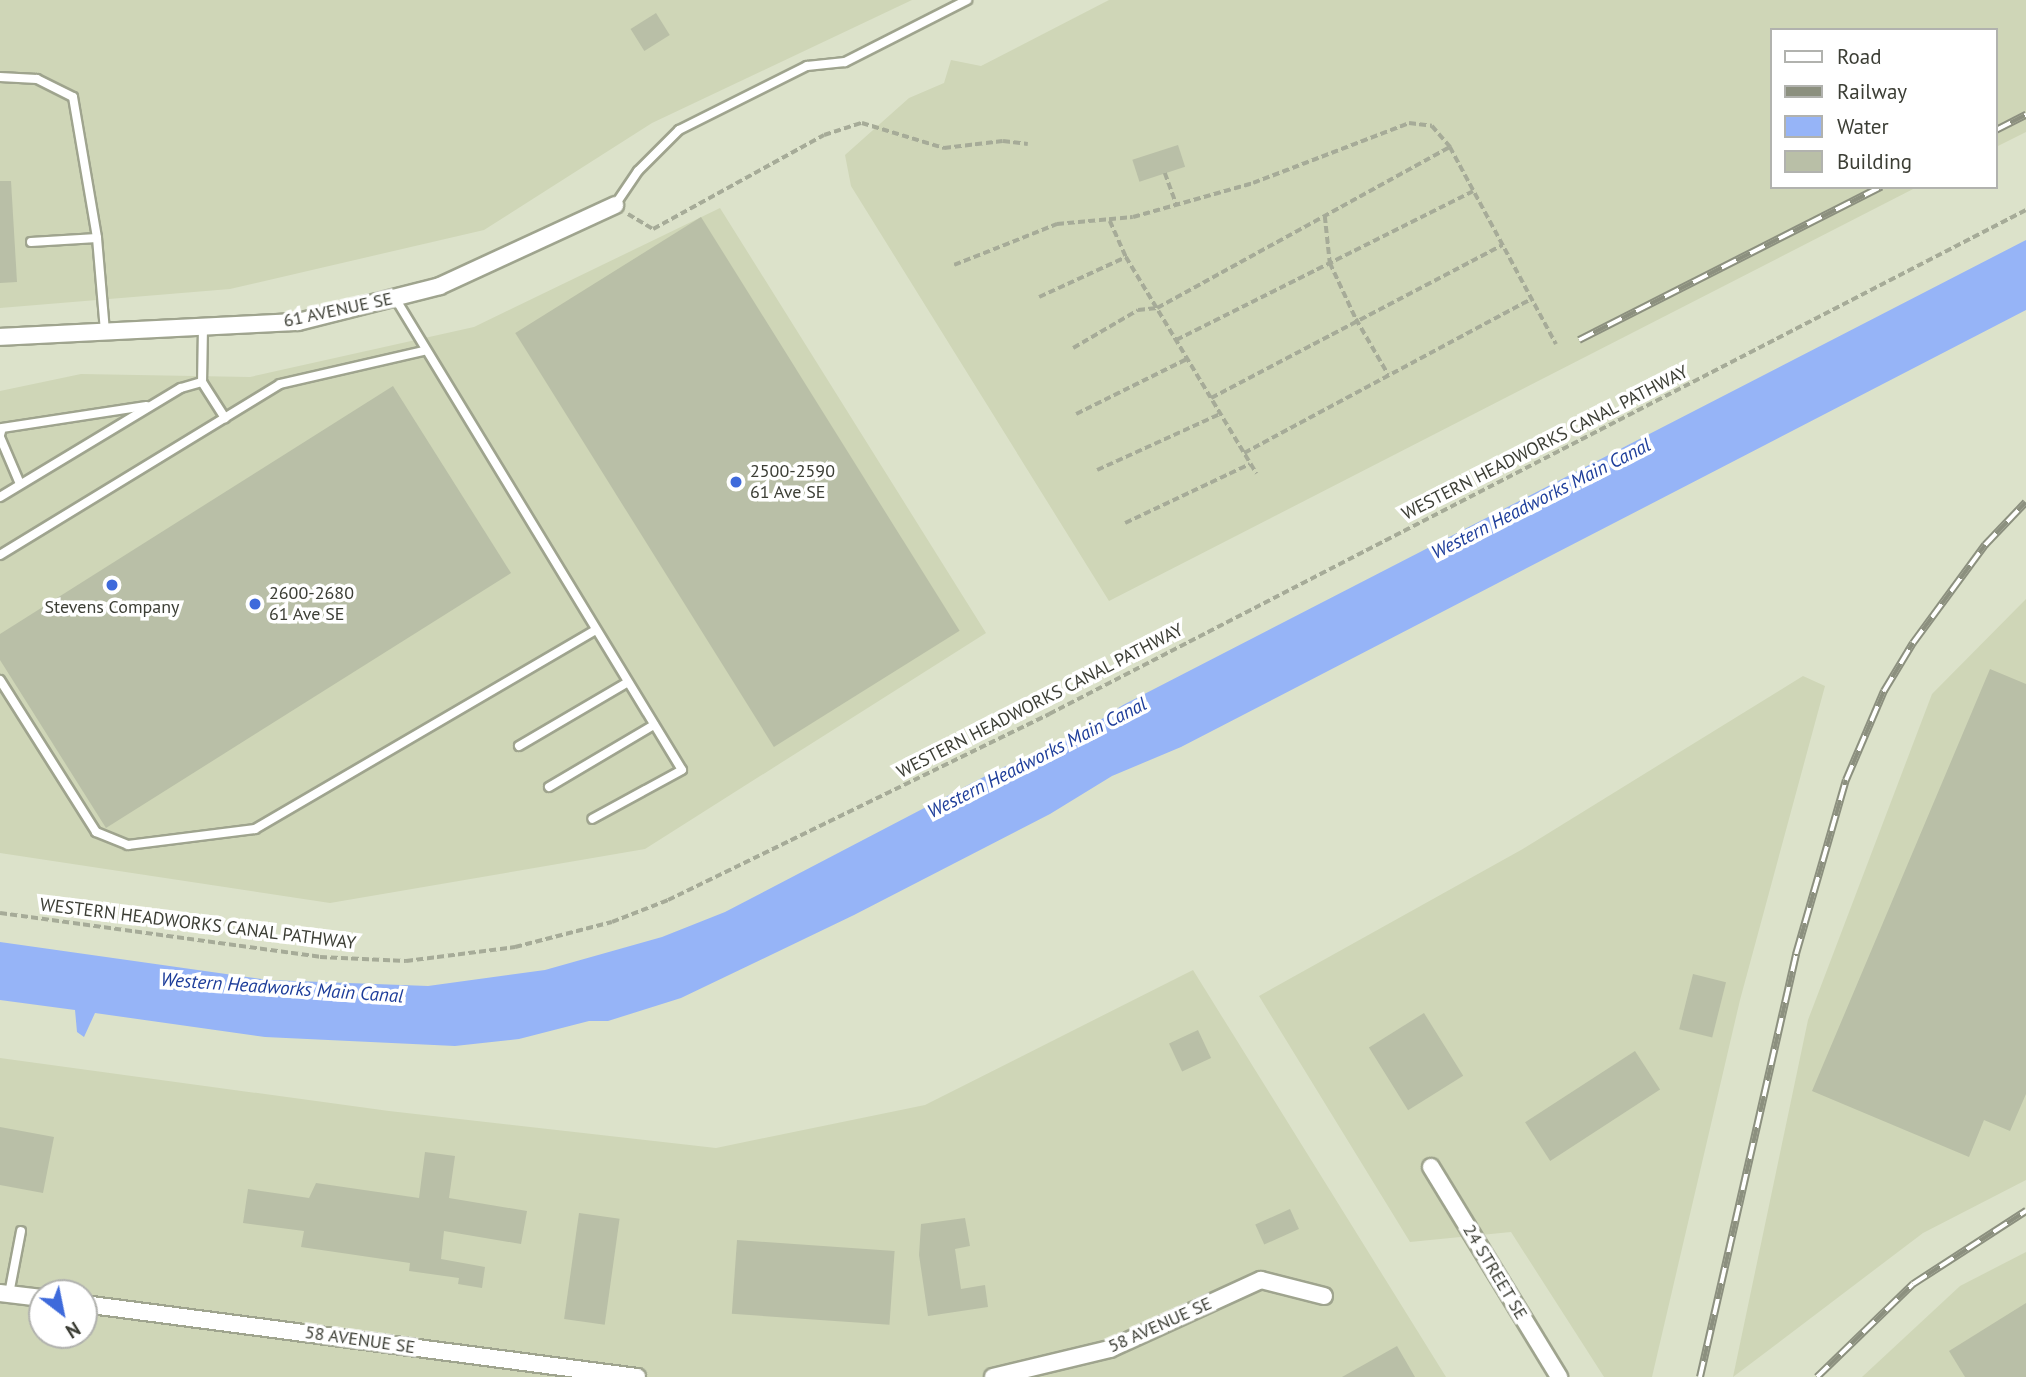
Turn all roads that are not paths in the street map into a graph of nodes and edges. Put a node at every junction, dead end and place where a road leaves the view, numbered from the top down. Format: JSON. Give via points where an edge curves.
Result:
{"nodes":[{"id":1,"x":967,"y":0,"type":"edge"},
{"id":2,"x":0,"y":78,"type":"edge"},
{"id":3,"x":615,"y":205,"type":"joint"},
{"id":4,"x":97,"y":238,"type":"junction"},
{"id":5,"x":31,"y":242,"type":"dead end"},
{"id":6,"x":395,"y":298,"type":"junction"},
{"id":7,"x":203,"y":327,"type":"junction"},
{"id":8,"x":105,"y":332,"type":"junction"},
{"id":9,"x":0,"y":337,"type":"edge"},
{"id":10,"x":423,"y":351,"type":"junction"},
{"id":11,"x":202,"y":382,"type":"junction"},
{"id":12,"x":153,"y":405,"type":"junction"},
{"id":13,"x":225,"y":418,"type":"junction"},
{"id":14,"x":0,"y":436,"type":"edge"},
{"id":15,"x":20,"y":484,"type":"junction"},
{"id":16,"x":0,"y":497,"type":"edge"},
{"id":17,"x":0,"y":555,"type":"edge"},
{"id":18,"x":596,"y":630,"type":"junction"},
{"id":19,"x":0,"y":680,"type":"edge"},
{"id":20,"x":628,"y":682,"type":"junction"},
{"id":21,"x":654,"y":725,"type":"junction"},
{"id":22,"x":519,"y":746,"type":"dead end"},
{"id":23,"x":549,"y":787,"type":"dead end"},
{"id":24,"x":592,"y":820,"type":"dead end"},
{"id":25,"x":1431,"y":1167,"type":"dead end"},
{"id":26,"x":21,"y":1231,"type":"dead end"},
{"id":27,"x":4,"y":1293,"type":"edge"},
{"id":28,"x":28,"y":1296,"type":"edge"},
{"id":29,"x":1324,"y":1296,"type":"dead end"},
{"id":30,"x":98,"y":1306,"type":"edge"},
{"id":31,"x":568,"y":1373,"type":"edge"},
{"id":32,"x":636,"y":1377,"type":"edge"},
{"id":33,"x":993,"y":1377,"type":"edge"},
{"id":34,"x":1559,"y":1377,"type":"edge"}],
"edges":[{"from":1,"to":3,"type":"lane","via":[[845,62],[807,66],[679,130],[638,171]]},
{"from":2,"to":4,"type":"lane","via":[[37,79],[73,97]]},
{"from":3,"to":6,"type":"street","name":"61 AVENUE SE","via":[[440,286]]},
{"from":4,"to":5,"type":"lane"},
{"from":4,"to":8,"type":"lane"},
{"from":6,"to":7,"type":"street","name":"61 AVENUE SE","via":[[298,322]]},
{"from":6,"to":10,"type":"lane"},
{"from":7,"to":8,"type":"street","name":"61 AVENUE SE"},
{"from":7,"to":11,"type":"lane"},
{"from":8,"to":9,"type":"street","name":"61 AVENUE SE"},
{"from":10,"to":13,"type":"lane","via":[[280,384]]},
{"from":10,"to":18,"type":"lane"},
{"from":11,"to":12,"type":"lane","via":[[181,387]]},
{"from":11,"to":13,"type":"lane"},
{"from":12,"to":14,"type":"lane","via":[[2,428]]},
{"from":12,"to":15,"type":"lane"},
{"from":13,"to":17,"type":"lane"},
{"from":14,"to":15,"type":"lane"},
{"from":15,"to":16,"type":"lane"},
{"from":18,"to":19,"type":"lane","via":[[255,830],[128,845],[96,832]]},
{"from":18,"to":20,"type":"lane"},
{"from":20,"to":21,"type":"lane"},
{"from":20,"to":22,"type":"lane"},
{"from":21,"to":23,"type":"lane"},
{"from":21,"to":24,"type":"lane","via":[[682,769]]},
{"from":25,"to":34,"type":"street","name":"24 STREET SE"},
{"from":26,"to":27,"type":"lane"},
{"from":27,"to":28,"type":"street"},
{"from":29,"to":33,"type":"street","name":"58 AVENUE SE","via":[[1261,1280],[1110,1349]]},
{"from":30,"to":31,"type":"street","name":"58 AVENUE SE"},
{"from":31,"to":32,"type":"street","name":"58 AVENUE SE"}]}
